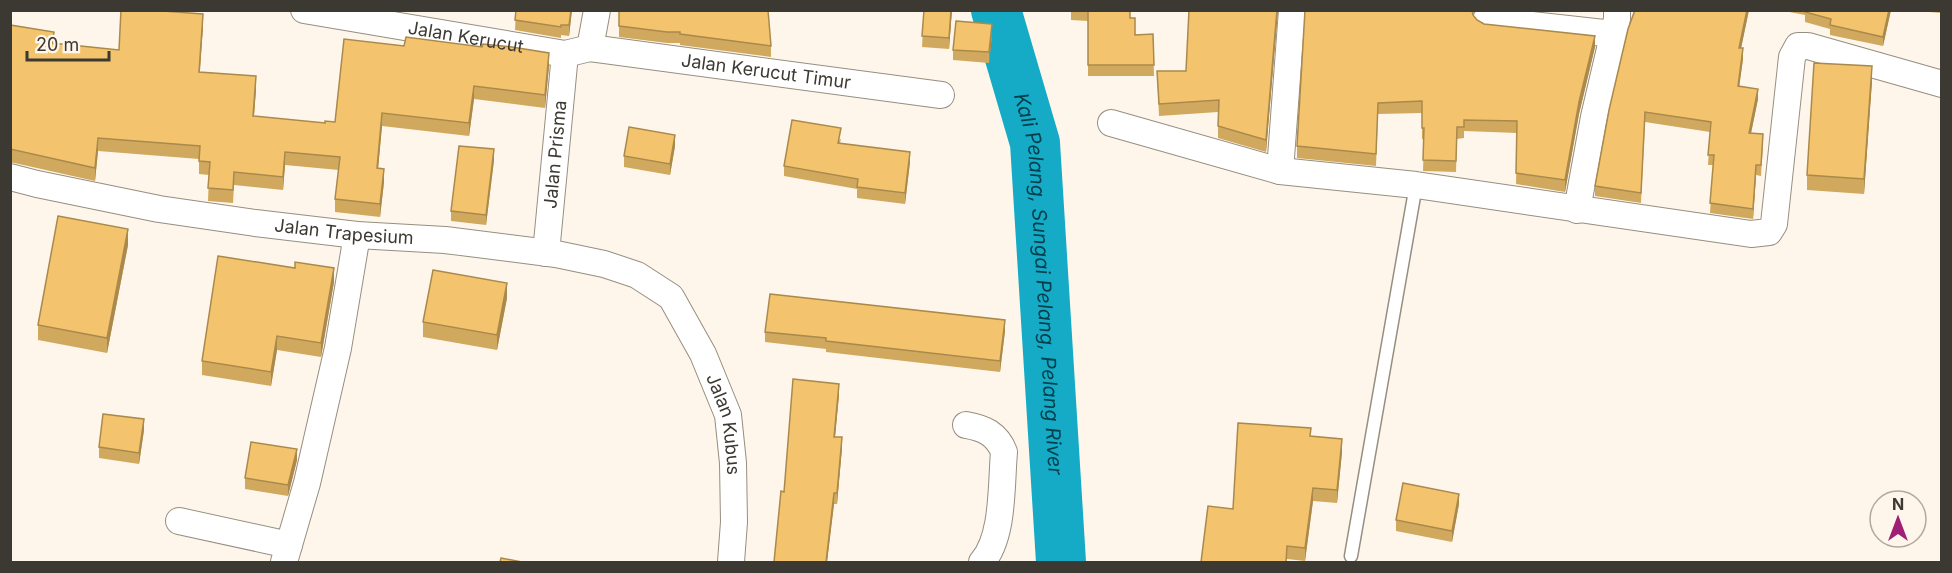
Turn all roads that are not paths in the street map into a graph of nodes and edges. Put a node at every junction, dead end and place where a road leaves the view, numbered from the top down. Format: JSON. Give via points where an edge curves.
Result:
{"nodes":[{"id":1,"x":304,"y":10,"type":"edge"},
{"id":2,"x":597,"y":10,"type":"edge"},
{"id":3,"x":1292,"y":10,"type":"edge"},
{"id":4,"x":1486,"y":20,"type":"dead end"},
{"id":5,"x":1615,"y":22,"type":"edge"},
{"id":6,"x":590,"y":48,"type":"junction"},
{"id":7,"x":565,"y":54,"type":"junction"},
{"id":8,"x":1941,"y":84,"type":"edge"},
{"id":9,"x":941,"y":95,"type":"dead end"},
{"id":10,"x":1111,"y":123,"type":"dead end"},
{"id":11,"x":1280,"y":171,"type":"junction"},
{"id":12,"x":10,"y":177,"type":"edge"},
{"id":13,"x":1416,"y":185,"type":"junction"},
{"id":14,"x":1577,"y":210,"type":"junction"},
{"id":15,"x":357,"y":236,"type":"junction"},
{"id":16,"x":546,"y":253,"type":"junction"},
{"id":17,"x":671,"y":297,"type":"joint"},
{"id":18,"x":966,"y":425,"type":"dead end"},
{"id":19,"x":179,"y":521,"type":"dead end"},
{"id":20,"x":286,"y":554,"type":"edge"},
{"id":21,"x":1350,"y":556,"type":"dead end"},
{"id":22,"x":731,"y":562,"type":"edge"},
{"id":23,"x":982,"y":562,"type":"edge"}],
"edges":[{"from":1,"to":7,"type":"street","name":"Jalan Kerucut"},
{"from":2,"to":6,"type":"street"},
{"from":3,"to":11,"type":"street"},
{"from":4,"to":5,"type":"street"},
{"from":5,"to":14,"type":"street"},
{"from":6,"to":7,"type":"street","name":"Jalan Kerucut"},
{"from":6,"to":9,"type":"street","name":"Jalan Kerucut Timur"},
{"from":7,"to":16,"type":"street","name":"Jalan Prisma"},
{"from":8,"to":14,"type":"street","via":[[1798,46],[1792,57],[1774,224],[1769,232],[1751,234]]},
{"from":10,"to":11,"type":"street"},
{"from":11,"to":13,"type":"street"},
{"from":12,"to":15,"type":"street","name":"Jalan Trapesium","via":[[159,209]]},
{"from":13,"to":14,"type":"street"},
{"from":13,"to":21,"type":"lane"},
{"from":15,"to":16,"type":"street","name":"Jalan Trapesium","via":[[445,240]]},
{"from":15,"to":20,"type":"street","via":[[338,348]]},
{"from":16,"to":17,"type":"street","name":"Jalan Trapesium","via":[[637,275]]},
{"from":17,"to":22,"type":"street","name":"Jalan Kubus","via":[[703,354],[728,415],[734,475]]},
{"from":18,"to":23,"type":"street","via":[[980,427],[994,436],[1004,452],[997,536]]},
{"from":19,"to":20,"type":"street"}]}
